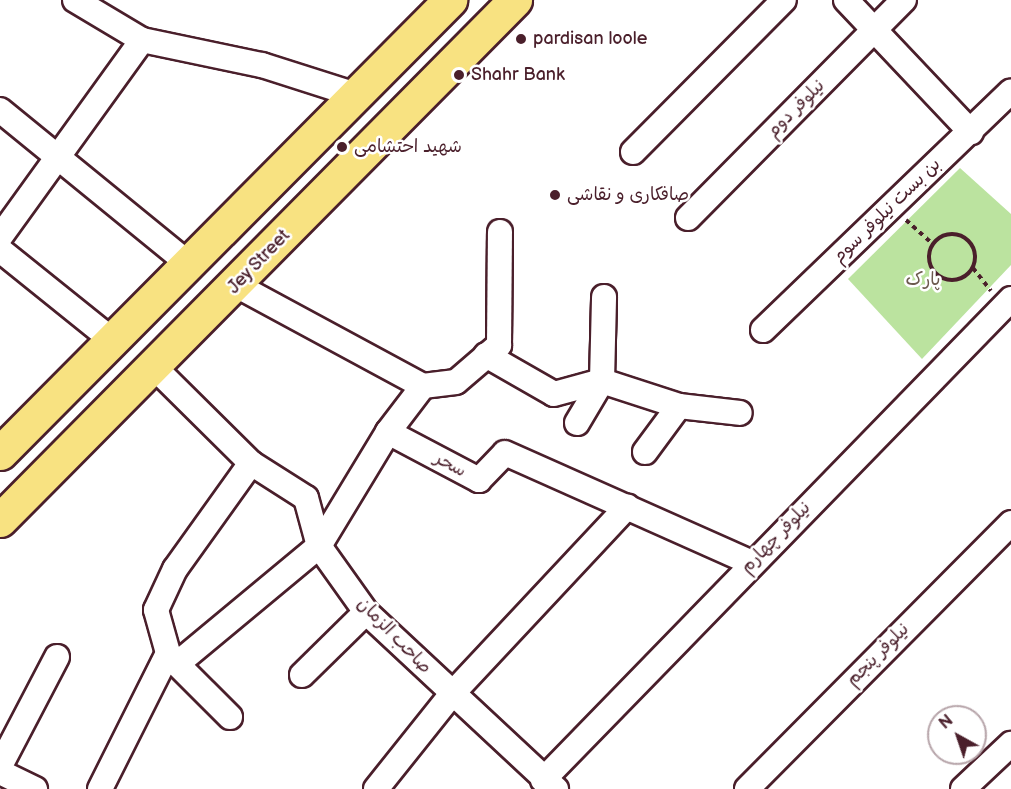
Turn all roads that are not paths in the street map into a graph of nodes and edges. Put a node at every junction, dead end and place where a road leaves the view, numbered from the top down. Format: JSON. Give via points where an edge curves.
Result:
{"nodes":[{"id":1,"x":450,"y":0,"type":"edge"},
{"id":2,"x":514,"y":0,"type":"edge"},
{"id":3,"x":784,"y":0,"type":"edge"},
{"id":4,"x":846,"y":0,"type":"edge"},
{"id":5,"x":904,"y":0,"type":"edge"},
{"id":6,"x":89,"y":4,"type":"edge"},
{"id":7,"x":874,"y":30,"type":"junction"},
{"id":8,"x":142,"y":40,"type":"junction"},
{"id":9,"x":1011,"y":92,"type":"edge"},
{"id":10,"x":356,"y":95,"type":"junction"},
{"id":11,"x":0,"y":110,"type":"edge"},
{"id":12,"x":971,"y":132,"type":"junction"},
{"id":13,"x":633,"y":152,"type":"dead end"},
{"id":14,"x":61,"y":156,"type":"junction"},
{"id":15,"x":688,"y":218,"type":"dead end"},
{"id":16,"x":500,"y":232,"type":"dead end"},
{"id":17,"x":0,"y":237,"type":"edge"},
{"id":18,"x":0,"y":250,"type":"edge"},
{"id":19,"x":189,"y":264,"type":"junction"},
{"id":20,"x":236,"y":285,"type":"junction"},
{"id":21,"x":603,"y":297,"type":"dead end"},
{"id":22,"x":1011,"y":299,"type":"edge"},
{"id":23,"x":763,"y":330,"type":"dead end"},
{"id":24,"x":113,"y":341,"type":"junction"},
{"id":25,"x":486,"y":356,"type":"junction"},
{"id":26,"x":155,"y":368,"type":"junction"},
{"id":27,"x":602,"y":381,"type":"junction"},
{"id":28,"x":423,"y":386,"type":"junction"},
{"id":29,"x":679,"y":406,"type":"junction"},
{"id":30,"x":740,"y":413,"type":"dead end"},
{"id":31,"x":577,"y":423,"type":"dead end"},
{"id":32,"x":388,"y":432,"type":"junction"},
{"id":33,"x":645,"y":452,"type":"dead end"},
{"id":34,"x":0,"y":453,"type":"edge"},
{"id":35,"x":251,"y":463,"type":"junction"},
{"id":36,"x":627,"y":507,"type":"junction"},
{"id":37,"x":0,"y":520,"type":"edge"},
{"id":38,"x":1011,"y":523,"type":"edge"},
{"id":39,"x":319,"y":546,"type":"junction"},
{"id":40,"x":752,"y":563,"type":"junction"},
{"id":41,"x":366,"y":612,"type":"junction"},
{"id":42,"x":57,"y":657,"type":"dead end"},
{"id":43,"x":172,"y":659,"type":"junction"},
{"id":44,"x":302,"y":675,"type":"dead end"},
{"id":45,"x":451,"y":695,"type":"junction"},
{"id":46,"x":230,"y":717,"type":"dead end"},
{"id":47,"x":1011,"y":744,"type":"edge"},
{"id":48,"x":0,"y":766,"type":"edge"},
{"id":49,"x":0,"y":772,"type":"edge"},
{"id":50,"x":549,"y":785,"type":"edge"},
{"id":51,"x":35,"y":789,"type":"edge"},
{"id":52,"x":100,"y":789,"type":"edge"},
{"id":53,"x":376,"y":789,"type":"edge"},
{"id":54,"x":747,"y":789,"type":"edge"},
{"id":55,"x":963,"y":789,"type":"edge"}],
"edges":[{"from":1,"to":10,"type":"main road"},
{"from":2,"to":20,"type":"main road","name":"Jey Street"},
{"from":3,"to":13,"type":"street"},
{"from":4,"to":7,"type":"street"},
{"from":5,"to":7,"type":"street","name":"نیلوفر دوم"},
{"from":6,"to":8,"type":"street"},
{"from":7,"to":12,"type":"street"},
{"from":7,"to":15,"type":"street","name":"نیلوفر دوم"},
{"from":8,"to":10,"type":"street","via":[[262,65]]},
{"from":8,"to":14,"type":"street"},
{"from":9,"to":12,"type":"street","name":"بن بست نیلوفر سوم"},
{"from":10,"to":19,"type":"main road"},
{"from":11,"to":14,"type":"street"},
{"from":12,"to":23,"type":"street","name":"بن بست نیلوفر سوم"},
{"from":14,"to":17,"type":"street"},
{"from":14,"to":19,"type":"street"},
{"from":16,"to":25,"type":"street","via":[[499,345]]},
{"from":18,"to":24,"type":"street"},
{"from":19,"to":24,"type":"main road"},
{"from":20,"to":26,"type":"main road","name":"Jey Street"},
{"from":20,"to":28,"type":"street"},
{"from":21,"to":27,"type":"street"},
{"from":22,"to":40,"type":"street","name":"نیلوفر چهارم"},
{"from":24,"to":34,"type":"main road"},
{"from":25,"to":27,"type":"street","via":[[554,394]]},
{"from":25,"to":28,"type":"street","via":[[456,382]]},
{"from":26,"to":35,"type":"street","name":"صاحب الزمان"},
{"from":26,"to":37,"type":"main road","name":"Jey Street"},
{"from":27,"to":29,"type":"street"},
{"from":27,"to":31,"type":"street"},
{"from":28,"to":32,"type":"street"},
{"from":29,"to":30,"type":"street"},
{"from":29,"to":33,"type":"street"},
{"from":32,"to":36,"type":"street","name":"سحر","via":[[479,480],[504,453]]},
{"from":32,"to":39,"type":"street"},
{"from":35,"to":39,"type":"street","name":"صاحب الزمان","via":[[306,498]]},
{"from":35,"to":43,"type":"street","via":[[175,568],[156,610]]},
{"from":36,"to":40,"type":"street","name":"سحر"},
{"from":36,"to":45,"type":"street"},
{"from":38,"to":54,"type":"street","name":"نیلوفر پنجم"},
{"from":39,"to":41,"type":"street","name":"صاحب الزمان"},
{"from":39,"to":43,"type":"street"},
{"from":40,"to":50,"type":"street","name":"نیلوفر چهارم"},
{"from":41,"to":44,"type":"street"},
{"from":41,"to":45,"type":"street","name":"صاحب الزمان"},
{"from":42,"to":48,"type":"street"},
{"from":43,"to":46,"type":"street"},
{"from":43,"to":52,"type":"street"},
{"from":45,"to":50,"type":"street","name":"صاحب الزمان"},
{"from":45,"to":53,"type":"street"},
{"from":47,"to":55,"type":"street"},
{"from":49,"to":51,"type":"street"}]}
